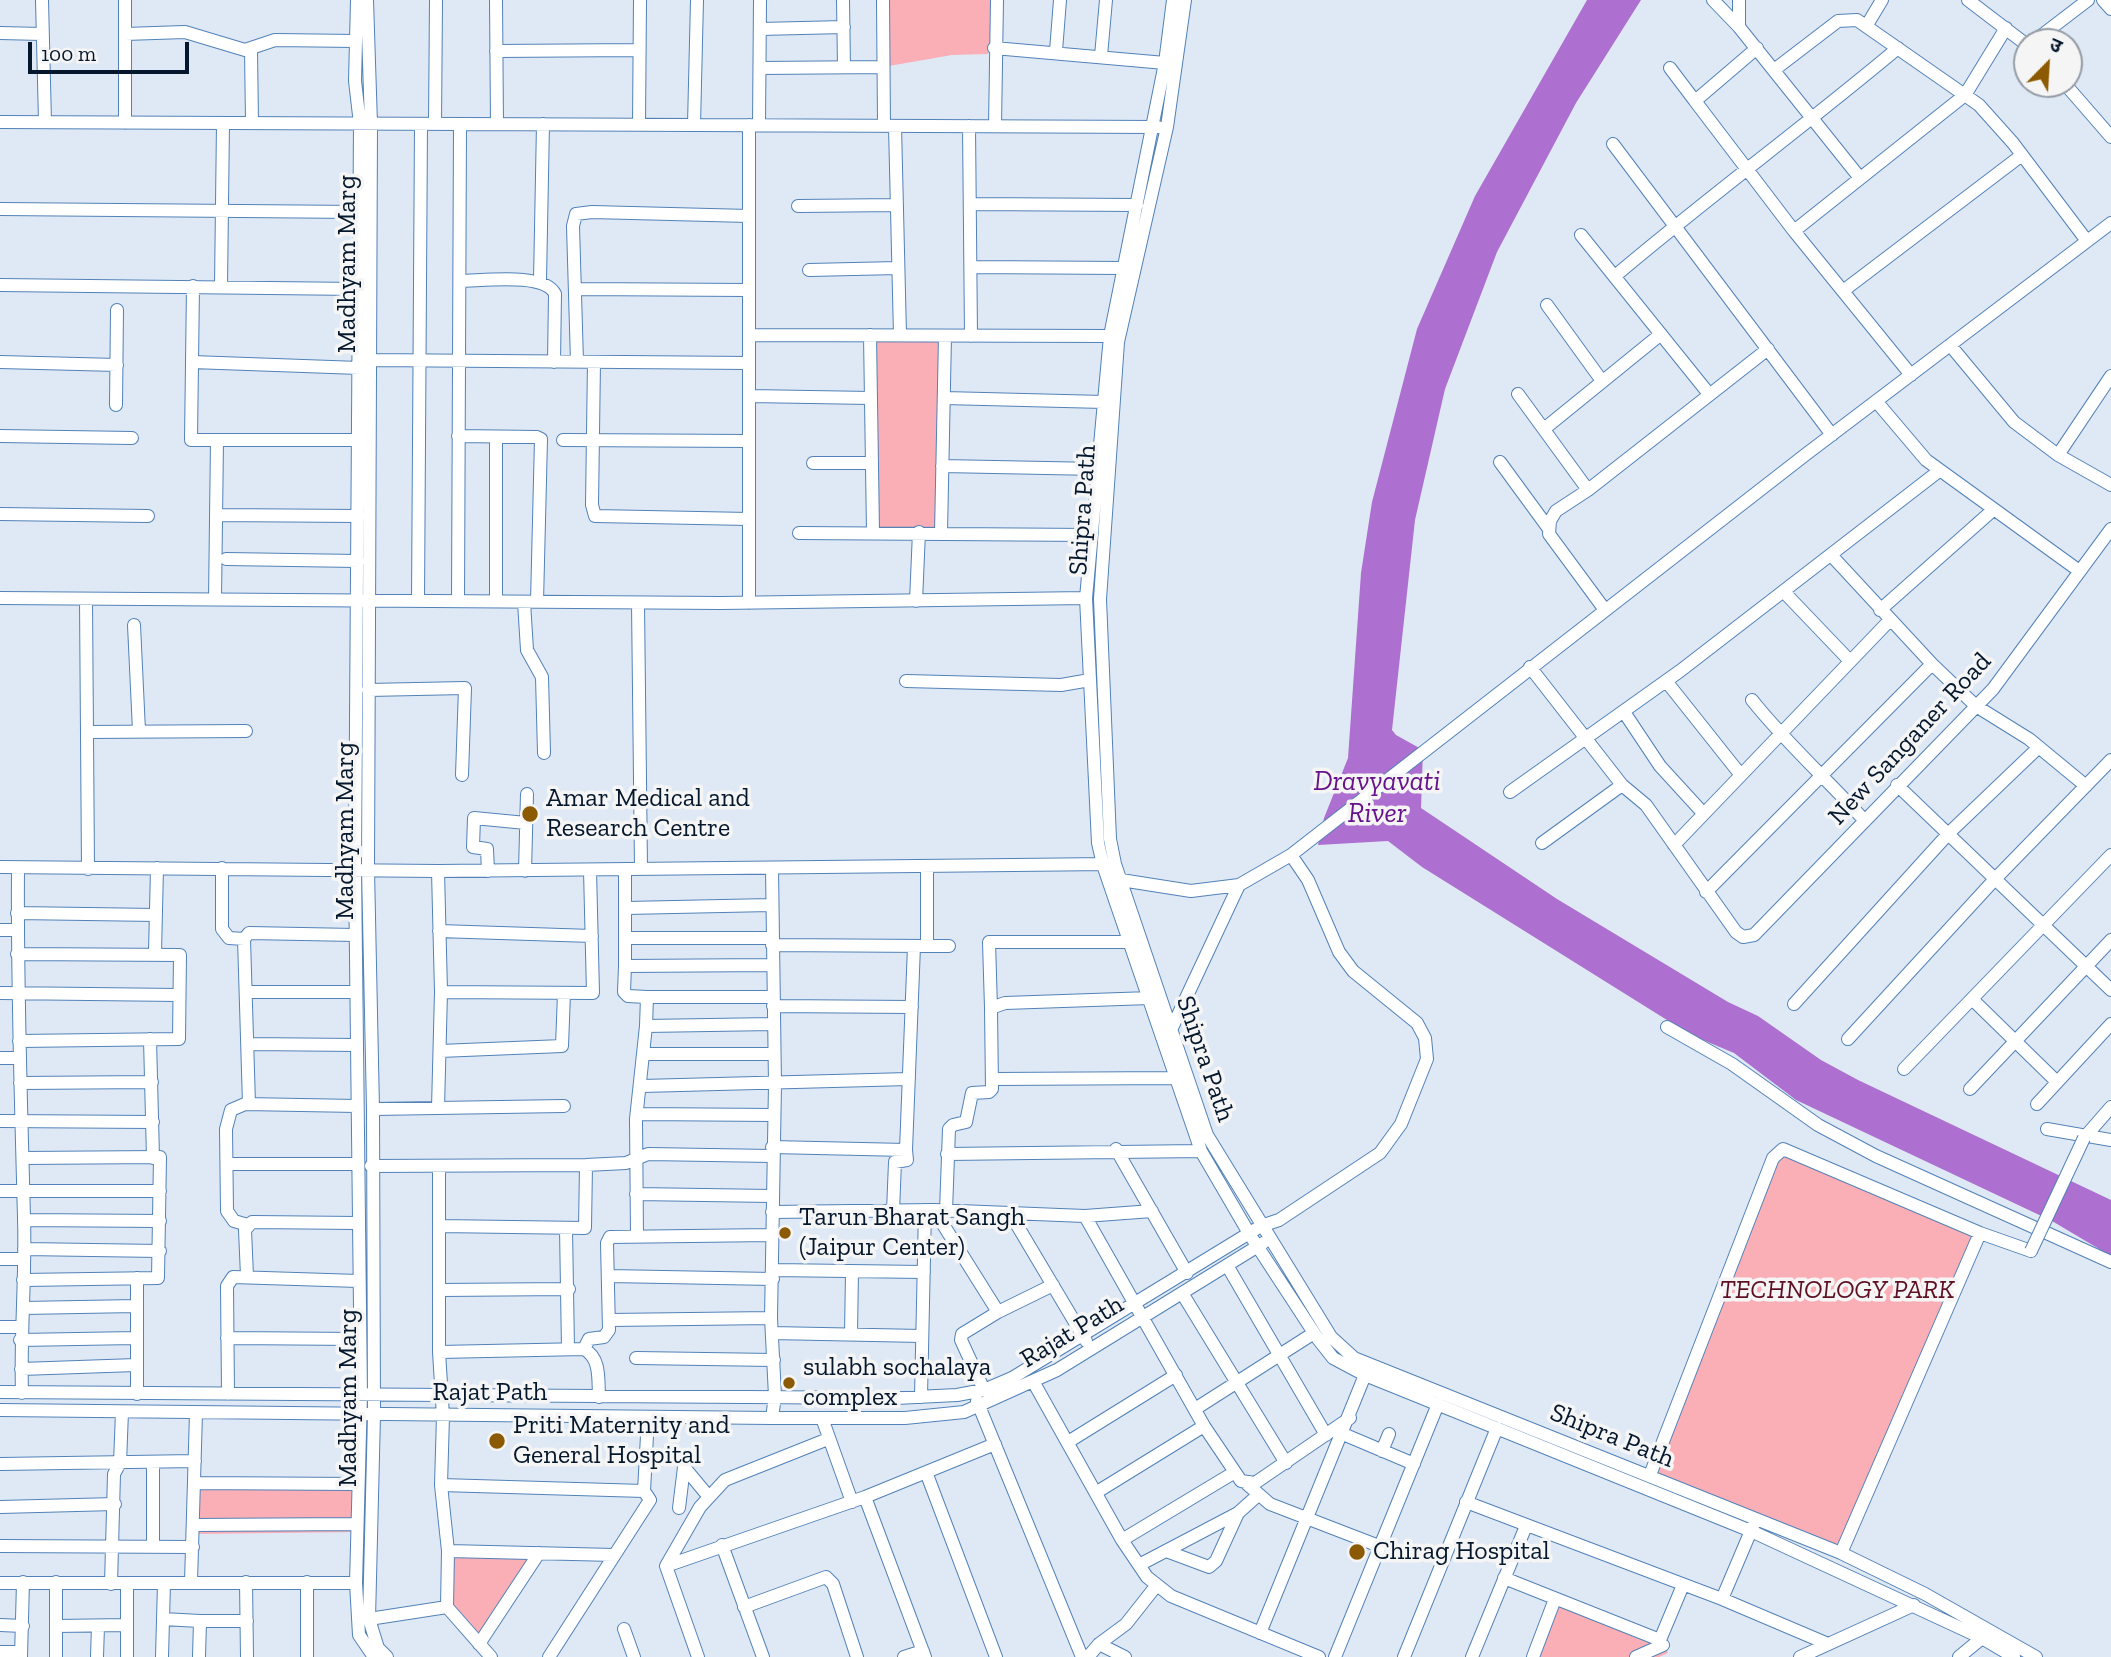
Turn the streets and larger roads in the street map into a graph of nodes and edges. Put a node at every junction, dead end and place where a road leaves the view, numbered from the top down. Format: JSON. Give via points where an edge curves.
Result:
{"nodes":[{"id":1,"x":42,"y":0,"type":"edge"},
{"id":2,"x":125,"y":0,"type":"edge"},
{"id":3,"x":357,"y":0,"type":"edge"},
{"id":4,"x":367,"y":0,"type":"edge"},
{"id":5,"x":436,"y":0,"type":"edge"},
{"id":6,"x":496,"y":0,"type":"edge"},
{"id":7,"x":640,"y":0,"type":"edge"},
{"id":8,"x":697,"y":0,"type":"edge"},
{"id":9,"x":760,"y":0,"type":"edge"},
{"id":10,"x":843,"y":0,"type":"edge"},
{"id":11,"x":883,"y":0,"type":"edge"},
{"id":12,"x":997,"y":0,"type":"edge"},
{"id":13,"x":1060,"y":0,"type":"edge"},
{"id":14,"x":1106,"y":0,"type":"edge"},
{"id":15,"x":1173,"y":0,"type":"edge"},
{"id":16,"x":1185,"y":0,"type":"edge"},
{"id":17,"x":1713,"y":0,"type":"edge"},
{"id":18,"x":1740,"y":0,"type":"edge"},
{"id":19,"x":1882,"y":0,"type":"edge"},
{"id":20,"x":1968,"y":0,"type":"edge"},
{"id":21,"x":2088,"y":0,"type":"edge"},
{"id":22,"x":2103,"y":0,"type":"edge"},
{"id":23,"x":2111,"y":9,"type":"edge"},
{"id":24,"x":1867,"y":25,"type":"junction"},
{"id":25,"x":844,"y":27,"type":"junction"},
{"id":26,"x":1739,"y":27,"type":"junction"},
{"id":27,"x":2006,"y":27,"type":"junction"},
{"id":28,"x":2051,"y":28,"type":"edge"},
{"id":29,"x":760,"y":29,"type":"junction"},
{"id":30,"x":0,"y":33,"type":"edge"},
{"id":31,"x":2013,"y":33,"type":"edge"},
{"id":32,"x":42,"y":34,"type":"junction"},
{"id":33,"x":125,"y":34,"type":"junction"},
{"id":34,"x":356,"y":41,"type":"junction"},
{"id":35,"x":994,"y":48,"type":"junction"},
{"id":36,"x":1757,"y":48,"type":"junction"},
{"id":37,"x":1898,"y":48,"type":"junction"},
{"id":38,"x":251,"y":49,"type":"junction"},
{"id":39,"x":496,"y":51,"type":"junction"},
{"id":40,"x":639,"y":51,"type":"junction"},
{"id":41,"x":1056,"y":51,"type":"junction"},
{"id":42,"x":1101,"y":56,"type":"junction"},
{"id":43,"x":1166,"y":63,"type":"junction"},
{"id":44,"x":844,"y":67,"type":"junction"},
{"id":45,"x":883,"y":67,"type":"junction"},
{"id":46,"x":760,"y":68,"type":"junction"},
{"id":47,"x":1670,"y":68,"type":"dead end"},
{"id":48,"x":1774,"y":70,"type":"junction"},
{"id":49,"x":1965,"y":95,"type":"junction"},
{"id":50,"x":2077,"y":98,"type":"edge"},
{"id":51,"x":1695,"y":101,"type":"junction"},
{"id":52,"x":1814,"y":120,"type":"junction"},
{"id":53,"x":0,"y":122,"type":"edge"},
{"id":54,"x":45,"y":122,"type":"junction"},
{"id":55,"x":125,"y":122,"type":"junction"},
{"id":56,"x":223,"y":123,"type":"junction"},
{"id":57,"x":252,"y":123,"type":"junction"},
{"id":58,"x":365,"y":124,"type":"junction"},
{"id":59,"x":421,"y":124,"type":"junction"},
{"id":60,"x":435,"y":124,"type":"junction"},
{"id":61,"x":460,"y":124,"type":"junction"},
{"id":62,"x":497,"y":124,"type":"junction"},
{"id":63,"x":543,"y":124,"type":"junction"},
{"id":64,"x":639,"y":125,"type":"junction"},
{"id":65,"x":694,"y":125,"type":"junction"},
{"id":66,"x":754,"y":125,"type":"junction"},
{"id":67,"x":889,"y":126,"type":"junction"},
{"id":68,"x":969,"y":126,"type":"junction"},
{"id":69,"x":995,"y":126,"type":"junction"},
{"id":70,"x":1153,"y":127,"type":"junction"},
{"id":71,"x":1167,"y":127,"type":"junction"},
{"id":72,"x":2111,"y":137,"type":"edge"},
{"id":73,"x":1613,"y":144,"type":"dead end"},
{"id":74,"x":2022,"y":155,"type":"junction"},
{"id":75,"x":1750,"y":170,"type":"junction"},
{"id":76,"x":1860,"y":178,"type":"junction"},
{"id":77,"x":971,"y":204,"type":"junction"},
{"id":78,"x":897,"y":205,"type":"junction"},
{"id":79,"x":1137,"y":205,"type":"junction"},
{"id":80,"x":798,"y":206,"type":"dead end"},
{"id":81,"x":0,"y":209,"type":"edge"},
{"id":82,"x":222,"y":209,"type":"junction"},
{"id":83,"x":359,"y":212,"type":"junction"},
{"id":84,"x":749,"y":216,"type":"junction"},
{"id":85,"x":2111,"y":223,"type":"edge"},
{"id":86,"x":1674,"y":226,"type":"junction"},
{"id":87,"x":1794,"y":231,"type":"junction"},
{"id":88,"x":1581,"y":235,"type":"dead end"},
{"id":89,"x":2087,"y":241,"type":"junction"},
{"id":90,"x":971,"y":267,"type":"junction"},
{"id":91,"x":898,"y":268,"type":"junction"},
{"id":92,"x":1125,"y":268,"type":"junction"},
{"id":93,"x":809,"y":270,"type":"dead end"},
{"id":94,"x":1615,"y":276,"type":"junction"},
{"id":95,"x":540,"y":280,"type":"junction"},
{"id":96,"x":460,"y":281,"type":"junction"},
{"id":97,"x":0,"y":285,"type":"edge"},
{"id":98,"x":193,"y":286,"type":"junction"},
{"id":99,"x":221,"y":286,"type":"junction"},
{"id":100,"x":358,"y":289,"type":"junction"},
{"id":101,"x":575,"y":289,"type":"junction"},
{"id":102,"x":749,"y":290,"type":"junction"},
{"id":103,"x":1843,"y":291,"type":"junction"},
{"id":104,"x":1547,"y":305,"type":"dead end"},
{"id":105,"x":117,"y":310,"type":"dead end"},
{"id":106,"x":1661,"y":334,"type":"junction"},
{"id":107,"x":749,"y":335,"type":"junction"},
{"id":108,"x":870,"y":335,"type":"junction"},
{"id":109,"x":900,"y":335,"type":"junction"},
{"id":110,"x":945,"y":335,"type":"junction"},
{"id":111,"x":971,"y":336,"type":"junction"},
{"id":112,"x":1110,"y":336,"type":"junction"},
{"id":113,"x":1950,"y":345,"type":"junction"},
{"id":114,"x":1768,"y":349,"type":"junction"},
{"id":115,"x":421,"y":361,"type":"junction"},
{"id":116,"x":459,"y":361,"type":"junction"},
{"id":117,"x":0,"y":362,"type":"edge"},
{"id":118,"x":192,"y":362,"type":"junction"},
{"id":119,"x":554,"y":362,"type":"junction"},
{"id":120,"x":577,"y":362,"type":"junction"},
{"id":121,"x":594,"y":362,"type":"junction"},
{"id":122,"x":749,"y":363,"type":"junction"},
{"id":123,"x":364,"y":364,"type":"junction"},
{"id":124,"x":117,"y":365,"type":"junction"},
{"id":125,"x":1911,"y":375,"type":"junction"},
{"id":126,"x":2111,"y":376,"type":"edge"},
{"id":127,"x":1602,"y":381,"type":"junction"},
{"id":128,"x":1518,"y":394,"type":"dead end"},
{"id":129,"x":1709,"y":394,"type":"junction"},
{"id":130,"x":749,"y":396,"type":"junction"},
{"id":131,"x":871,"y":398,"type":"junction"},
{"id":132,"x":944,"y":398,"type":"junction"},
{"id":133,"x":1876,"y":401,"type":"junction"},
{"id":134,"x":1104,"y":402,"type":"junction"},
{"id":135,"x":116,"y":405,"type":"dead end"},
{"id":136,"x":1544,"y":429,"type":"junction"},
{"id":137,"x":1832,"y":435,"type":"junction"},
{"id":138,"x":0,"y":436,"type":"edge"},
{"id":139,"x":458,"y":436,"type":"junction"},
{"id":140,"x":496,"y":436,"type":"junction"},
{"id":141,"x":537,"y":437,"type":"junction"},
{"id":142,"x":132,"y":439,"type":"dead end"},
{"id":143,"x":218,"y":440,"type":"junction"},
{"id":144,"x":358,"y":440,"type":"junction"},
{"id":145,"x":749,"y":441,"type":"junction"},
{"id":146,"x":593,"y":442,"type":"junction"},
{"id":147,"x":2059,"y":455,"type":"junction"},
{"id":148,"x":1500,"y":462,"type":"dead end"},
{"id":149,"x":813,"y":463,"type":"dead end"},
{"id":150,"x":872,"y":463,"type":"junction"},
{"id":151,"x":942,"y":466,"type":"junction"},
{"id":152,"x":1098,"y":469,"type":"junction"},
{"id":153,"x":1939,"y":471,"type":"junction"},
{"id":154,"x":2111,"y":485,"type":"edge"},
{"id":155,"x":1588,"y":491,"type":"junction"},
{"id":156,"x":1993,"y":510,"type":"junction"},
{"id":157,"x":0,"y":514,"type":"edge"},
{"id":158,"x":216,"y":515,"type":"junction"},
{"id":159,"x":148,"y":516,"type":"dead end"},
{"id":160,"x":358,"y":516,"type":"junction"},
{"id":161,"x":749,"y":519,"type":"junction"},
{"id":162,"x":1549,"y":529,"type":"junction"},
{"id":163,"x":2111,"y":529,"type":"edge"},
{"id":164,"x":873,"y":532,"type":"junction"},
{"id":165,"x":919,"y":532,"type":"junction"},
{"id":166,"x":799,"y":533,"type":"dead end"},
{"id":167,"x":941,"y":533,"type":"junction"},
{"id":168,"x":1092,"y":536,"type":"junction"},
{"id":169,"x":1831,"y":555,"type":"junction"},
{"id":170,"x":226,"y":559,"type":"dead end"},
{"id":171,"x":358,"y":561,"type":"junction"},
{"id":172,"x":2078,"y":570,"type":"junction"},
{"id":173,"x":1784,"y":592,"type":"junction"},
{"id":174,"x":0,"y":598,"type":"edge"},
{"id":175,"x":1087,"y":598,"type":"junction"},
{"id":176,"x":215,"y":599,"type":"junction"},
{"id":177,"x":86,"y":600,"type":"junction"},
{"id":178,"x":364,"y":600,"type":"junction"},
{"id":179,"x":418,"y":601,"type":"junction"},
{"id":180,"x":458,"y":601,"type":"junction"},
{"id":181,"x":496,"y":601,"type":"junction"},
{"id":182,"x":916,"y":601,"type":"junction"},
{"id":183,"x":531,"y":602,"type":"junction"},
{"id":184,"x":638,"y":603,"type":"junction"},
{"id":185,"x":749,"y":603,"type":"junction"},
{"id":186,"x":1605,"y":610,"type":"junction"},
{"id":187,"x":1880,"y":610,"type":"junction"},
{"id":188,"x":1890,"y":620,"type":"junction"},
{"id":189,"x":134,"y":625,"type":"dead end"},
{"id":190,"x":1850,"y":661,"type":"junction"},
{"id":191,"x":1932,"y":664,"type":"junction"},
{"id":192,"x":1530,"y":667,"type":"junction"},
{"id":193,"x":1090,"y":680,"type":"junction"},
{"id":194,"x":906,"y":681,"type":"dead end"},
{"id":195,"x":1666,"y":681,"type":"junction"},
{"id":196,"x":368,"y":690,"type":"junction"},
{"id":197,"x":1752,"y":700,"type":"dead end"},
{"id":198,"x":1976,"y":706,"type":"junction"},
{"id":199,"x":1623,"y":712,"type":"junction"},
{"id":200,"x":139,"y":731,"type":"junction"},
{"id":201,"x":87,"y":732,"type":"junction"},
{"id":202,"x":246,"y":732,"type":"dead end"},
{"id":203,"x":1779,"y":734,"type":"junction"},
{"id":204,"x":1584,"y":737,"type":"junction"},
{"id":205,"x":2039,"y":747,"type":"junction"},
{"id":206,"x":544,"y":754,"type":"dead end"},
{"id":207,"x":2111,"y":760,"type":"edge"},
{"id":208,"x":1740,"y":774,"type":"junction"},
{"id":209,"x":462,"y":775,"type":"dead end"},
{"id":210,"x":1824,"y":775,"type":"junction"},
{"id":211,"x":1622,"y":785,"type":"junction"},
{"id":212,"x":1897,"y":785,"type":"junction"},
{"id":213,"x":2086,"y":786,"type":"junction"},
{"id":214,"x":1510,"y":792,"type":"dead end"},
{"id":215,"x":527,"y":794,"type":"dead end"},
{"id":216,"x":1703,"y":813,"type":"junction"},
{"id":217,"x":1865,"y":821,"type":"junction"},
{"id":218,"x":526,"y":823,"type":"junction"},
{"id":219,"x":1949,"y":833,"type":"junction"},
{"id":220,"x":1542,"y":843,"type":"dead end"},
{"id":221,"x":1674,"y":845,"type":"junction"},
{"id":222,"x":1296,"y":852,"type":"junction"},
{"id":223,"x":2111,"y":855,"type":"edge"},
{"id":224,"x":1109,"y":864,"type":"junction"},
{"id":225,"x":927,"y":866,"type":"junction"},
{"id":226,"x":0,"y":867,"type":"edge"},
{"id":227,"x":18,"y":867,"type":"junction"},
{"id":228,"x":157,"y":868,"type":"junction"},
{"id":229,"x":222,"y":868,"type":"junction"},
{"id":230,"x":641,"y":868,"type":"junction"},
{"id":231,"x":772,"y":868,"type":"junction"},
{"id":232,"x":89,"y":869,"type":"junction"},
{"id":233,"x":361,"y":869,"type":"junction"},
{"id":234,"x":625,"y":869,"type":"junction"},
{"id":235,"x":590,"y":870,"type":"junction"},
{"id":236,"x":438,"y":871,"type":"junction"},
{"id":237,"x":488,"y":871,"type":"junction"},
{"id":238,"x":525,"y":871,"type":"junction"},
{"id":239,"x":1996,"y":878,"type":"junction"},
{"id":240,"x":1121,"y":880,"type":"junction"},
{"id":241,"x":1239,"y":885,"type":"junction"},
{"id":242,"x":1706,"y":892,"type":"junction"},
{"id":243,"x":771,"y":905,"type":"junction"},
{"id":244,"x":626,"y":908,"type":"junction"},
{"id":245,"x":18,"y":913,"type":"junction"},
{"id":246,"x":156,"y":915,"type":"junction"},
{"id":247,"x":2040,"y":926,"type":"junction"},
{"id":248,"x":0,"y":930,"type":"edge"},
{"id":249,"x":17,"y":930,"type":"junction"},
{"id":250,"x":439,"y":931,"type":"junction"},
{"id":251,"x":355,"y":935,"type":"junction"},
{"id":252,"x":592,"y":936,"type":"junction"},
{"id":253,"x":625,"y":938,"type":"junction"},
{"id":254,"x":244,"y":939,"type":"junction"},
{"id":255,"x":2111,"y":940,"type":"edge"},
{"id":256,"x":772,"y":942,"type":"junction"},
{"id":257,"x":1130,"y":942,"type":"junction"},
{"id":258,"x":920,"y":946,"type":"junction"},
{"id":259,"x":949,"y":946,"type":"dead end"},
{"id":260,"x":155,"y":953,"type":"junction"},
{"id":261,"x":18,"y":954,"type":"junction"},
{"id":262,"x":772,"y":965,"type":"junction"},
{"id":263,"x":625,"y":966,"type":"junction"},
{"id":264,"x":2084,"y":967,"type":"junction"},
{"id":265,"x":2111,"y":990,"type":"edge"},
{"id":266,"x":246,"y":992,"type":"junction"},
{"id":267,"x":356,"y":992,"type":"junction"},
{"id":268,"x":441,"y":992,"type":"junction"},
{"id":269,"x":0,"y":993,"type":"edge"},
{"id":270,"x":17,"y":993,"type":"junction"},
{"id":271,"x":564,"y":993,"type":"junction"},
{"id":272,"x":179,"y":995,"type":"junction"},
{"id":273,"x":647,"y":996,"type":"junction"},
{"id":274,"x":1150,"y":998,"type":"junction"},
{"id":275,"x":1972,"y":999,"type":"junction"},
{"id":276,"x":773,"y":1002,"type":"junction"},
{"id":277,"x":1794,"y":1004,"type":"dead end"},
{"id":278,"x":912,"y":1007,"type":"junction"},
{"id":279,"x":991,"y":1008,"type":"junction"},
{"id":280,"x":772,"y":1024,"type":"junction"},
{"id":281,"x":2111,"y":1024,"type":"edge"},
{"id":282,"x":646,"y":1026,"type":"junction"},
{"id":283,"x":1667,"y":1027,"type":"dead end"},
{"id":284,"x":1171,"y":1030,"type":"junction"},
{"id":285,"x":1848,"y":1039,"type":"dead end"},
{"id":286,"x":2015,"y":1039,"type":"junction"},
{"id":287,"x":150,"y":1040,"type":"junction"},
{"id":288,"x":19,"y":1041,"type":"junction"},
{"id":289,"x":248,"y":1044,"type":"junction"},
{"id":290,"x":356,"y":1045,"type":"junction"},
{"id":291,"x":440,"y":1051,"type":"junction"},
{"id":292,"x":644,"y":1054,"type":"junction"},
{"id":293,"x":774,"y":1054,"type":"junction"},
{"id":294,"x":0,"y":1058,"type":"edge"},
{"id":295,"x":19,"y":1058,"type":"junction"},
{"id":296,"x":1904,"y":1069,"type":"dead end"},
{"id":297,"x":1177,"y":1078,"type":"junction"},
{"id":298,"x":909,"y":1079,"type":"junction"},
{"id":299,"x":993,"y":1079,"type":"junction"},
{"id":300,"x":2056,"y":1081,"type":"junction"},
{"id":301,"x":152,"y":1082,"type":"junction"},
{"id":302,"x":20,"y":1083,"type":"junction"},
{"id":303,"x":775,"y":1083,"type":"junction"},
{"id":304,"x":642,"y":1086,"type":"junction"},
{"id":305,"x":1970,"y":1089,"type":"dead end"},
{"id":306,"x":249,"y":1104,"type":"junction"},
{"id":307,"x":2037,"y":1104,"type":"dead end"},
{"id":308,"x":564,"y":1105,"type":"dead end"},
{"id":309,"x":357,"y":1106,"type":"junction"},
{"id":310,"x":2111,"y":1107,"type":"edge"},
{"id":311,"x":438,"y":1108,"type":"junction"},
{"id":312,"x":373,"y":1109,"type":"junction"},
{"id":313,"x":638,"y":1114,"type":"junction"},
{"id":314,"x":774,"y":1115,"type":"junction"},
{"id":315,"x":0,"y":1121,"type":"edge"},
{"id":316,"x":22,"y":1122,"type":"junction"},
{"id":317,"x":153,"y":1122,"type":"junction"},
{"id":318,"x":2047,"y":1129,"type":"dead end"},
{"id":319,"x":2084,"y":1138,"type":"junction"},
{"id":320,"x":2111,"y":1140,"type":"edge"},
{"id":321,"x":1116,"y":1149,"type":"junction"},
{"id":322,"x":906,"y":1150,"type":"junction"},
{"id":323,"x":772,"y":1151,"type":"junction"},
{"id":324,"x":1201,"y":1151,"type":"junction"},
{"id":325,"x":947,"y":1154,"type":"junction"},
{"id":326,"x":635,"y":1157,"type":"junction"},
{"id":327,"x":23,"y":1158,"type":"junction"},
{"id":328,"x":153,"y":1158,"type":"junction"},
{"id":329,"x":227,"y":1164,"type":"junction"},
{"id":330,"x":364,"y":1165,"type":"junction"},
{"id":331,"x":586,"y":1165,"type":"junction"},
{"id":332,"x":439,"y":1166,"type":"junction"},
{"id":333,"x":0,"y":1191,"type":"edge"},
{"id":334,"x":23,"y":1191,"type":"junction"},
{"id":335,"x":160,"y":1191,"type":"junction"},
{"id":336,"x":636,"y":1194,"type":"junction"},
{"id":337,"x":772,"y":1196,"type":"junction"},
{"id":338,"x":893,"y":1211,"type":"junction"},
{"id":339,"x":935,"y":1211,"type":"junction"},
{"id":340,"x":1152,"y":1211,"type":"junction"},
{"id":341,"x":772,"y":1212,"type":"junction"},
{"id":342,"x":1011,"y":1215,"type":"junction"},
{"id":343,"x":1085,"y":1216,"type":"junction"},
{"id":344,"x":24,"y":1220,"type":"junction"},
{"id":345,"x":1279,"y":1220,"type":"junction"},
{"id":346,"x":160,"y":1221,"type":"junction"},
{"id":347,"x":358,"y":1223,"type":"junction"},
{"id":348,"x":247,"y":1224,"type":"junction"},
{"id":349,"x":439,"y":1226,"type":"junction"},
{"id":350,"x":1261,"y":1226,"type":"junction"},
{"id":351,"x":566,"y":1229,"type":"junction"},
{"id":352,"x":1980,"y":1233,"type":"junction"},
{"id":353,"x":1250,"y":1235,"type":"junction"},
{"id":354,"x":637,"y":1236,"type":"junction"},
{"id":355,"x":771,"y":1236,"type":"junction"},
{"id":356,"x":1269,"y":1238,"type":"junction"},
{"id":357,"x":1258,"y":1248,"type":"junction"},
{"id":358,"x":160,"y":1251,"type":"junction"},
{"id":359,"x":24,"y":1254,"type":"junction"},
{"id":360,"x":0,"y":1259,"type":"edge"},
{"id":361,"x":2111,"y":1262,"type":"edge"},
{"id":362,"x":1228,"y":1266,"type":"junction"},
{"id":363,"x":852,"y":1271,"type":"junction"},
{"id":364,"x":924,"y":1272,"type":"junction"},
{"id":365,"x":1187,"y":1273,"type":"junction"},
{"id":366,"x":773,"y":1274,"type":"junction"},
{"id":367,"x":247,"y":1276,"type":"junction"},
{"id":368,"x":609,"y":1276,"type":"junction"},
{"id":369,"x":137,"y":1278,"type":"junction"},
{"id":370,"x":23,"y":1280,"type":"junction"},
{"id":371,"x":359,"y":1280,"type":"junction"},
{"id":372,"x":1054,"y":1285,"type":"junction"},
{"id":373,"x":569,"y":1289,"type":"junction"},
{"id":374,"x":440,"y":1290,"type":"junction"},
{"id":375,"x":1182,"y":1293,"type":"junction"},
{"id":376,"x":1136,"y":1303,"type":"junction"},
{"id":377,"x":136,"y":1306,"type":"junction"},
{"id":378,"x":23,"y":1308,"type":"junction"},
{"id":379,"x":998,"y":1312,"type":"junction"},
{"id":380,"x":1143,"y":1316,"type":"junction"},
{"id":381,"x":771,"y":1318,"type":"junction"},
{"id":382,"x":610,"y":1320,"type":"junction"},
{"id":383,"x":0,"y":1326,"type":"edge"},
{"id":384,"x":20,"y":1333,"type":"junction"},
{"id":385,"x":772,"y":1333,"type":"junction"},
{"id":386,"x":1314,"y":1333,"type":"junction"},
{"id":387,"x":851,"y":1335,"type":"junction"},
{"id":388,"x":922,"y":1336,"type":"junction"},
{"id":389,"x":135,"y":1338,"type":"junction"},
{"id":390,"x":227,"y":1338,"type":"junction"},
{"id":391,"x":359,"y":1339,"type":"junction"},
{"id":392,"x":1087,"y":1341,"type":"junction"},
{"id":393,"x":568,"y":1349,"type":"junction"},
{"id":394,"x":584,"y":1349,"type":"junction"},
{"id":395,"x":439,"y":1352,"type":"junction"},
{"id":396,"x":1280,"y":1355,"type":"junction"},
{"id":397,"x":636,"y":1358,"type":"dead end"},
{"id":398,"x":774,"y":1360,"type":"junction"},
{"id":399,"x":136,"y":1366,"type":"junction"},
{"id":400,"x":21,"y":1369,"type":"junction"},
{"id":401,"x":1176,"y":1375,"type":"junction"},
{"id":402,"x":1365,"y":1375,"type":"junction"},
{"id":403,"x":1237,"y":1382,"type":"junction"},
{"id":404,"x":1034,"y":1383,"type":"junction"},
{"id":405,"x":980,"y":1391,"type":"junction"},
{"id":406,"x":0,"y":1392,"type":"edge"},
{"id":407,"x":22,"y":1393,"type":"junction"},
{"id":408,"x":440,"y":1393,"type":"junction"},
{"id":409,"x":137,"y":1394,"type":"junction"},
{"id":410,"x":228,"y":1394,"type":"junction"},
{"id":411,"x":367,"y":1396,"type":"junction"},
{"id":412,"x":775,"y":1396,"type":"junction"},
{"id":413,"x":599,"y":1397,"type":"junction"},
{"id":414,"x":921,"y":1397,"type":"junction"},
{"id":415,"x":1438,"y":1404,"type":"junction"},
{"id":416,"x":979,"y":1407,"type":"junction"},
{"id":417,"x":1195,"y":1409,"type":"junction"},
{"id":418,"x":0,"y":1410,"type":"edge"},
{"id":419,"x":122,"y":1412,"type":"junction"},
{"id":420,"x":197,"y":1413,"type":"junction"},
{"id":421,"x":367,"y":1415,"type":"junction"},
{"id":422,"x":443,"y":1416,"type":"junction"},
{"id":423,"x":648,"y":1417,"type":"junction"},
{"id":424,"x":772,"y":1418,"type":"junction"},
{"id":425,"x":822,"y":1418,"type":"junction"},
{"id":426,"x":1350,"y":1418,"type":"junction"},
{"id":427,"x":1205,"y":1426,"type":"junction"},
{"id":428,"x":1497,"y":1428,"type":"junction"},
{"id":429,"x":1343,"y":1434,"type":"junction"},
{"id":430,"x":1389,"y":1434,"type":"dead end"},
{"id":431,"x":1326,"y":1435,"type":"junction"},
{"id":432,"x":828,"y":1439,"type":"junction"},
{"id":433,"x":1068,"y":1443,"type":"junction"},
{"id":434,"x":995,"y":1444,"type":"junction"},
{"id":435,"x":1382,"y":1451,"type":"junction"},
{"id":436,"x":195,"y":1461,"type":"junction"},
{"id":437,"x":153,"y":1462,"type":"junction"},
{"id":438,"x":120,"y":1463,"type":"junction"},
{"id":439,"x":1286,"y":1463,"type":"junction"},
{"id":440,"x":0,"y":1464,"type":"edge"},
{"id":441,"x":1414,"y":1464,"type":"junction"},
{"id":442,"x":926,"y":1472,"type":"junction"},
{"id":443,"x":1235,"y":1472,"type":"junction"},
{"id":444,"x":1650,"y":1475,"type":"junction"},
{"id":445,"x":194,"y":1482,"type":"junction"},
{"id":446,"x":358,"y":1484,"type":"junction"},
{"id":447,"x":1247,"y":1484,"type":"junction"},
{"id":448,"x":441,"y":1485,"type":"junction"},
{"id":449,"x":644,"y":1490,"type":"junction"},
{"id":450,"x":1097,"y":1492,"type":"junction"},
{"id":451,"x":1257,"y":1496,"type":"junction"},
{"id":452,"x":709,"y":1497,"type":"junction"},
{"id":453,"x":865,"y":1497,"type":"junction"},
{"id":454,"x":852,"y":1502,"type":"junction"},
{"id":455,"x":1466,"y":1502,"type":"junction"},
{"id":456,"x":115,"y":1504,"type":"junction"},
{"id":457,"x":0,"y":1507,"type":"edge"},
{"id":458,"x":679,"y":1508,"type":"dead end"},
{"id":459,"x":1238,"y":1513,"type":"junction"},
{"id":460,"x":1308,"y":1519,"type":"junction"},
{"id":461,"x":357,"y":1524,"type":"junction"},
{"id":462,"x":193,"y":1525,"type":"junction"},
{"id":463,"x":1753,"y":1525,"type":"junction"},
{"id":464,"x":1526,"y":1526,"type":"junction"},
{"id":465,"x":1122,"y":1540,"type":"junction"},
{"id":466,"x":722,"y":1545,"type":"junction"},
{"id":467,"x":0,"y":1546,"type":"edge"},
{"id":468,"x":112,"y":1546,"type":"junction"},
{"id":469,"x":153,"y":1546,"type":"junction"},
{"id":470,"x":1379,"y":1546,"type":"junction"},
{"id":471,"x":193,"y":1547,"type":"junction"},
{"id":472,"x":448,"y":1551,"type":"junction"},
{"id":473,"x":1166,"y":1551,"type":"junction"},
{"id":474,"x":539,"y":1553,"type":"junction"},
{"id":475,"x":1841,"y":1553,"type":"junction"},
{"id":476,"x":614,"y":1555,"type":"junction"},
{"id":477,"x":1139,"y":1565,"type":"junction"},
{"id":478,"x":666,"y":1566,"type":"junction"},
{"id":479,"x":1504,"y":1578,"type":"junction"},
{"id":480,"x":23,"y":1582,"type":"junction"},
{"id":481,"x":56,"y":1582,"type":"junction"},
{"id":482,"x":191,"y":1582,"type":"junction"},
{"id":483,"x":246,"y":1582,"type":"junction"},
{"id":484,"x":307,"y":1582,"type":"junction"},
{"id":485,"x":0,"y":1583,"type":"edge"},
{"id":486,"x":127,"y":1583,"type":"junction"},
{"id":487,"x":164,"y":1583,"type":"junction"},
{"id":488,"x":355,"y":1583,"type":"junction"},
{"id":489,"x":111,"y":1584,"type":"junction"},
{"id":490,"x":1684,"y":1585,"type":"junction"},
{"id":491,"x":1156,"y":1586,"type":"junction"},
{"id":492,"x":1555,"y":1599,"type":"junction"},
{"id":493,"x":1722,"y":1599,"type":"junction"},
{"id":494,"x":1914,"y":1605,"type":"junction"},
{"id":495,"x":447,"y":1607,"type":"junction"},
{"id":496,"x":744,"y":1607,"type":"junction"},
{"id":497,"x":163,"y":1619,"type":"junction"},
{"id":498,"x":369,"y":1619,"type":"junction"},
{"id":499,"x":200,"y":1621,"type":"junction"},
{"id":500,"x":247,"y":1622,"type":"junction"},
{"id":501,"x":127,"y":1625,"type":"junction"},
{"id":502,"x":0,"y":1626,"type":"edge"},
{"id":503,"x":23,"y":1626,"type":"junction"},
{"id":504,"x":56,"y":1626,"type":"junction"},
{"id":505,"x":98,"y":1626,"type":"junction"},
{"id":506,"x":624,"y":1629,"type":"dead end"},
{"id":507,"x":1260,"y":1633,"type":"junction"},
{"id":508,"x":1982,"y":1638,"type":"junction"},
{"id":509,"x":479,"y":1644,"type":"junction"},
{"id":510,"x":1100,"y":1644,"type":"junction"},
{"id":511,"x":1828,"y":1644,"type":"junction"},
{"id":512,"x":1664,"y":1648,"type":"edge"},
{"id":513,"x":0,"y":1651,"type":"edge"},
{"id":514,"x":924,"y":1654,"type":"edge"},
{"id":515,"x":21,"y":1655,"type":"edge"},
{"id":516,"x":56,"y":1657,"type":"edge"},
{"id":517,"x":97,"y":1657,"type":"edge"},
{"id":518,"x":127,"y":1657,"type":"edge"},
{"id":519,"x":162,"y":1657,"type":"edge"},
{"id":520,"x":199,"y":1657,"type":"edge"},
{"id":521,"x":247,"y":1657,"type":"edge"},
{"id":522,"x":307,"y":1657,"type":"edge"},
{"id":523,"x":374,"y":1657,"type":"edge"},
{"id":524,"x":387,"y":1657,"type":"edge"},
{"id":525,"x":491,"y":1657,"type":"edge"},
{"id":526,"x":549,"y":1657,"type":"edge"},
{"id":527,"x":634,"y":1657,"type":"edge"},
{"id":528,"x":698,"y":1657,"type":"edge"},
{"id":529,"x":763,"y":1657,"type":"edge"},
{"id":530,"x":857,"y":1657,"type":"edge"},
{"id":531,"x":904,"y":1657,"type":"edge"},
{"id":532,"x":996,"y":1657,"type":"edge"},
{"id":533,"x":1082,"y":1657,"type":"edge"},
{"id":534,"x":1088,"y":1657,"type":"edge"},
{"id":535,"x":1125,"y":1657,"type":"edge"},
{"id":536,"x":1319,"y":1657,"type":"edge"},
{"id":537,"x":1335,"y":1657,"type":"edge"},
{"id":538,"x":1404,"y":1657,"type":"edge"},
{"id":539,"x":1472,"y":1657,"type":"edge"},
{"id":540,"x":1533,"y":1657,"type":"edge"},
{"id":541,"x":1636,"y":1657,"type":"edge"},
{"id":542,"x":1800,"y":1657,"type":"edge"},
{"id":543,"x":1959,"y":1657,"type":"edge"},
{"id":544,"x":2014,"y":1657,"type":"edge"},
{"id":545,"x":2036,"y":1657,"type":"edge"}],
"edges":[{"from":1,"to":32,"type":"street"},
{"from":2,"to":33,"type":"street"},
{"from":3,"to":34,"type":"street","name":"Madhyam Marg"},
{"from":4,"to":58,"type":"street","name":"Madhyam Marg"},
{"from":5,"to":60,"type":"street"},
{"from":6,"to":39,"type":"street"},
{"from":7,"to":40,"type":"street"},
{"from":8,"to":65,"type":"street"},
{"from":9,"to":29,"type":"street"},
{"from":10,"to":25,"type":"street"},
{"from":11,"to":45,"type":"street"},
{"from":12,"to":35,"type":"street"},
{"from":13,"to":41,"type":"street"},
{"from":14,"to":42,"type":"street"},
{"from":15,"to":43,"type":"street","name":"Shipra Path"},
{"from":16,"to":71,"type":"street","name":"Shipra Path"},
{"from":17,"to":26,"type":"street"},
{"from":18,"to":26,"type":"street"},
{"from":19,"to":24,"type":"street"},
{"from":20,"to":27,"type":"street"},
{"from":21,"to":28,"type":"street"},
{"from":22,"to":23,"type":"street"},
{"from":24,"to":37,"type":"street"},
{"from":24,"to":48,"type":"street","via":[[1857,20],[1838,21]]},
{"from":25,"to":29,"type":"street"},
{"from":25,"to":44,"type":"street"},
{"from":26,"to":36,"type":"street"},
{"from":27,"to":31,"type":"street"},
{"from":27,"to":49,"type":"street"},
{"from":29,"to":46,"type":"street"},
{"from":30,"to":32,"type":"street"},
{"from":32,"to":54,"type":"street"},
{"from":33,"to":38,"type":"street","via":[[185,33],[239,50]]},
{"from":33,"to":55,"type":"street"},
{"from":34,"to":38,"type":"street","via":[[275,40]]},
{"from":34,"to":58,"type":"street","name":"Madhyam Marg"},
{"from":35,"to":41,"type":"street"},
{"from":35,"to":69,"type":"street"},
{"from":36,"to":48,"type":"street"},
{"from":36,"to":51,"type":"street"},
{"from":37,"to":49,"type":"street"},
{"from":37,"to":52,"type":"street"},
{"from":38,"to":57,"type":"street"},
{"from":39,"to":40,"type":"street"},
{"from":39,"to":62,"type":"street"},
{"from":40,"to":64,"type":"street"},
{"from":41,"to":42,"type":"street"},
{"from":42,"to":43,"type":"street"},
{"from":43,"to":70,"type":"street","name":"Shipra Path"},
{"from":44,"to":45,"type":"street"},
{"from":44,"to":46,"type":"street"},
{"from":45,"to":67,"type":"street"},
{"from":46,"to":66,"type":"street"},
{"from":47,"to":51,"type":"street"},
{"from":48,"to":52,"type":"street"},
{"from":49,"to":74,"type":"street"},
{"from":49,"to":76,"type":"street"},
{"from":50,"to":72,"type":"street"},
{"from":51,"to":75,"type":"street"},
{"from":52,"to":75,"type":"street"},
{"from":52,"to":76,"type":"street"},
{"from":53,"to":54,"type":"street"},
{"from":54,"to":55,"type":"street"},
{"from":55,"to":56,"type":"street"},
{"from":56,"to":57,"type":"street"},
{"from":56,"to":82,"type":"street"},
{"from":57,"to":58,"type":"street"},
{"from":58,"to":59,"type":"street"},
{"from":58,"to":83,"type":"street","name":"Madhyam Marg"},
{"from":58,"to":123,"type":"street","name":"Madhyam Marg"},
{"from":59,"to":60,"type":"street"},
{"from":59,"to":115,"type":"street"},
{"from":60,"to":61,"type":"street"},
{"from":61,"to":62,"type":"street"},
{"from":61,"to":96,"type":"street"},
{"from":62,"to":63,"type":"street"},
{"from":63,"to":64,"type":"street"},
{"from":63,"to":95,"type":"street"},
{"from":64,"to":65,"type":"street"},
{"from":65,"to":66,"type":"street"},
{"from":66,"to":67,"type":"street"},
{"from":66,"to":84,"type":"street"},
{"from":67,"to":68,"type":"street"},
{"from":67,"to":78,"type":"street"},
{"from":68,"to":69,"type":"street"},
{"from":68,"to":77,"type":"street"},
{"from":69,"to":70,"type":"street"},
{"from":70,"to":71,"type":"street"},
{"from":70,"to":79,"type":"street","name":"Shipra Path"},
{"from":71,"to":224,"type":"street","name":"Shipra Path","via":[[1118,342],[1100,599]]},
{"from":73,"to":86,"type":"street"},
{"from":74,"to":89,"type":"street"},
{"from":74,"to":103,"type":"street"},
{"from":75,"to":86,"type":"street"},
{"from":75,"to":87,"type":"street"},
{"from":76,"to":87,"type":"street"},
{"from":77,"to":79,"type":"street"},
{"from":77,"to":90,"type":"street"},
{"from":78,"to":80,"type":"street"},
{"from":78,"to":91,"type":"street"},
{"from":79,"to":92,"type":"street","name":"Shipra Path"},
{"from":81,"to":82,"type":"street"},
{"from":82,"to":83,"type":"street"},
{"from":82,"to":99,"type":"street"},
{"from":83,"to":100,"type":"street","name":"Madhyam Marg"},
{"from":84,"to":101,"type":"street","via":[[576,214]]},
{"from":84,"to":102,"type":"street"},
{"from":85,"to":89,"type":"street"},
{"from":86,"to":94,"type":"street"},
{"from":86,"to":114,"type":"street"},
{"from":87,"to":103,"type":"street"},
{"from":88,"to":94,"type":"street"},
{"from":89,"to":113,"type":"street"},
{"from":90,"to":92,"type":"street"},
{"from":90,"to":111,"type":"street"},
{"from":91,"to":93,"type":"street"},
{"from":91,"to":109,"type":"street"},
{"from":92,"to":112,"type":"street","name":"Shipra Path"},
{"from":94,"to":106,"type":"street"},
{"from":95,"to":96,"type":"street"},
{"from":95,"to":119,"type":"street","via":[[555,294]]},
{"from":96,"to":116,"type":"street"},
{"from":97,"to":98,"type":"street"},
{"from":98,"to":99,"type":"street"},
{"from":98,"to":118,"type":"street"},
{"from":99,"to":100,"type":"street"},
{"from":100,"to":123,"type":"street","name":"Madhyam Marg"},
{"from":101,"to":102,"type":"street"},
{"from":101,"to":120,"type":"street"},
{"from":102,"to":107,"type":"street"},
{"from":103,"to":125,"type":"street"},
{"from":104,"to":127,"type":"street"},
{"from":105,"to":124,"type":"street"},
{"from":106,"to":127,"type":"street"},
{"from":106,"to":129,"type":"street"},
{"from":107,"to":108,"type":"street"},
{"from":107,"to":122,"type":"street"},
{"from":108,"to":109,"type":"street"},
{"from":108,"to":131,"type":"street"},
{"from":109,"to":110,"type":"street"},
{"from":110,"to":111,"type":"street"},
{"from":110,"to":132,"type":"street"},
{"from":111,"to":112,"type":"street"},
{"from":112,"to":134,"type":"street","name":"Shipra Path"},
{"from":113,"to":125,"type":"street"},
{"from":113,"to":147,"type":"street","via":[[2014,422]]},
{"from":114,"to":129,"type":"street"},
{"from":114,"to":137,"type":"street"},
{"from":115,"to":116,"type":"street"},
{"from":115,"to":123,"type":"street"},
{"from":115,"to":179,"type":"street"},
{"from":116,"to":119,"type":"street"},
{"from":116,"to":139,"type":"street"},
{"from":117,"to":124,"type":"street"},
{"from":118,"to":123,"type":"street"},
{"from":118,"to":143,"type":"street","via":[[191,440]]},
{"from":119,"to":120,"type":"street"},
{"from":120,"to":121,"type":"street"},
{"from":121,"to":122,"type":"street"},
{"from":121,"to":146,"type":"street"},
{"from":122,"to":130,"type":"street"},
{"from":123,"to":144,"type":"street","name":"Madhyam Marg"},
{"from":123,"to":178,"type":"street","name":"Madhyam Marg"},
{"from":124,"to":135,"type":"street"},
{"from":125,"to":133,"type":"street"},
{"from":126,"to":147,"type":"street"},
{"from":127,"to":136,"type":"street"},
{"from":128,"to":136,"type":"street"},
{"from":129,"to":155,"type":"street"},
{"from":130,"to":131,"type":"street"},
{"from":130,"to":145,"type":"street"},
{"from":131,"to":150,"type":"street"},
{"from":132,"to":134,"type":"street"},
{"from":132,"to":151,"type":"street"},
{"from":133,"to":137,"type":"street"},
{"from":133,"to":153,"type":"street"},
{"from":134,"to":152,"type":"street","name":"Shipra Path"},
{"from":136,"to":155,"type":"street"},
{"from":137,"to":186,"type":"street"},
{"from":138,"to":142,"type":"street"},
{"from":139,"to":140,"type":"street"},
{"from":139,"to":180,"type":"street"},
{"from":140,"to":141,"type":"street"},
{"from":140,"to":181,"type":"street"},
{"from":141,"to":146,"type":"street"},
{"from":141,"to":183,"type":"street","via":[[544,445]]},
{"from":143,"to":144,"type":"street"},
{"from":143,"to":158,"type":"street"},
{"from":144,"to":160,"type":"street","name":"Madhyam Marg"},
{"from":145,"to":146,"type":"street"},
{"from":145,"to":161,"type":"street"},
{"from":146,"to":161,"type":"street","via":[[592,505],[598,518]]},
{"from":147,"to":154,"type":"street"},
{"from":148,"to":162,"type":"street"},
{"from":149,"to":150,"type":"street"},
{"from":150,"to":164,"type":"street"},
{"from":151,"to":152,"type":"street"},
{"from":151,"to":167,"type":"street"},
{"from":152,"to":168,"type":"street","name":"Shipra Path"},
{"from":153,"to":156,"type":"street"},
{"from":153,"to":169,"type":"street"},
{"from":155,"to":162,"type":"street","via":[[1556,511]]},
{"from":156,"to":172,"type":"street"},
{"from":156,"to":187,"type":"street"},
{"from":157,"to":159,"type":"street"},
{"from":158,"to":160,"type":"street"},
{"from":158,"to":176,"type":"street"},
{"from":160,"to":171,"type":"street","name":"Madhyam Marg"},
{"from":161,"to":185,"type":"street"},
{"from":162,"to":186,"type":"street"},
{"from":163,"to":172,"type":"street","name":"New Sanganer Road"},
{"from":164,"to":165,"type":"street"},
{"from":164,"to":166,"type":"street"},
{"from":165,"to":167,"type":"street"},
{"from":165,"to":182,"type":"street"},
{"from":167,"to":168,"type":"street"},
{"from":168,"to":175,"type":"street","name":"Shipra Path"},
{"from":169,"to":173,"type":"street"},
{"from":169,"to":187,"type":"street"},
{"from":170,"to":171,"type":"street"},
{"from":171,"to":178,"type":"street","name":"Madhyam Marg"},
{"from":172,"to":198,"type":"street","name":"New Sanganer Road"},
{"from":173,"to":190,"type":"street"},
{"from":173,"to":195,"type":"street"},
{"from":174,"to":177,"type":"street"},
{"from":175,"to":182,"type":"street"},
{"from":175,"to":193,"type":"street","name":"Shipra Path"},
{"from":176,"to":177,"type":"street"},
{"from":176,"to":178,"type":"street"},
{"from":177,"to":201,"type":"street"},
{"from":178,"to":179,"type":"street"},
{"from":178,"to":196,"type":"street","name":"Madhyam Marg"},
{"from":178,"to":233,"type":"street","name":"Madhyam Marg"},
{"from":179,"to":180,"type":"street"},
{"from":180,"to":181,"type":"street"},
{"from":181,"to":183,"type":"street"},
{"from":182,"to":185,"type":"street"},
{"from":183,"to":184,"type":"street"},
{"from":183,"to":206,"type":"street","via":[[527,650],[542,677]]},
{"from":184,"to":185,"type":"street"},
{"from":184,"to":230,"type":"street"},
{"from":186,"to":192,"type":"street"},
{"from":187,"to":188,"type":"street"},
{"from":188,"to":190,"type":"street"},
{"from":188,"to":191,"type":"street"},
{"from":189,"to":200,"type":"street"},
{"from":190,"to":203,"type":"street"},
{"from":191,"to":198,"type":"street"},
{"from":191,"to":210,"type":"street"},
{"from":192,"to":204,"type":"street"},
{"from":192,"to":222,"type":"street"},
{"from":193,"to":194,"type":"street","via":[[1061,685]]},
{"from":193,"to":224,"type":"street","name":"Shipra Path","via":[[1095,818]]},
{"from":195,"to":199,"type":"street"},
{"from":195,"to":208,"type":"street"},
{"from":196,"to":209,"type":"street","via":[[465,688]]},
{"from":196,"to":233,"type":"street","name":"Madhyam Marg"},
{"from":197,"to":203,"type":"street"},
{"from":198,"to":205,"type":"street"},
{"from":198,"to":212,"type":"street","name":"New Sanganer Road"},
{"from":199,"to":204,"type":"street"},
{"from":199,"to":216,"type":"street","via":[[1660,766]]},
{"from":200,"to":201,"type":"street"},
{"from":200,"to":202,"type":"street"},
{"from":201,"to":232,"type":"street"},
{"from":203,"to":208,"type":"street"},
{"from":203,"to":210,"type":"street"},
{"from":204,"to":211,"type":"street"},
{"from":204,"to":214,"type":"street"},
{"from":205,"to":213,"type":"street"},
{"from":205,"to":219,"type":"street"},
{"from":207,"to":213,"type":"street"},
{"from":208,"to":216,"type":"street"},
{"from":210,"to":217,"type":"street"},
{"from":210,"to":242,"type":"street"},
{"from":211,"to":220,"type":"street"},
{"from":211,"to":221,"type":"street","via":[[1646,805]]},
{"from":212,"to":217,"type":"street","name":"New Sanganer Road"},
{"from":212,"to":219,"type":"street"},
{"from":213,"to":239,"type":"street"},
{"from":215,"to":218,"type":"street"},
{"from":216,"to":221,"type":"street"},
{"from":217,"to":242,"type":"street","name":"New Sanganer Road","via":[[1754,935],[1743,937],[1737,932]]},
{"from":218,"to":237,"type":"street","via":[[474,818],[473,847],[487,849]]},
{"from":218,"to":238,"type":"street"},
{"from":219,"to":239,"type":"street"},
{"from":219,"to":277,"type":"street"},
{"from":221,"to":242,"type":"street"},
{"from":222,"to":241,"type":"street"},
{"from":222,"to":345,"type":"street","via":[[1339,952],[1353,971],[1417,1023],[1425,1038],[1427,1059],[1392,1140],[1380,1153]]},
{"from":223,"to":247,"type":"street"},
{"from":224,"to":225,"type":"street"},
{"from":224,"to":240,"type":"street","name":"Shipra Path"},
{"from":224,"to":257,"type":"street","name":"Shipra Path"},
{"from":225,"to":231,"type":"street"},
{"from":225,"to":258,"type":"street"},
{"from":226,"to":227,"type":"street"},
{"from":227,"to":232,"type":"street"},
{"from":227,"to":245,"type":"street"},
{"from":228,"to":229,"type":"street"},
{"from":228,"to":232,"type":"street"},
{"from":228,"to":246,"type":"street"},
{"from":229,"to":233,"type":"street"},
{"from":229,"to":254,"type":"street","via":[[222,929],[229,938]]},
{"from":230,"to":231,"type":"street"},
{"from":230,"to":234,"type":"street"},
{"from":231,"to":243,"type":"street"},
{"from":233,"to":236,"type":"street"},
{"from":233,"to":251,"type":"street","name":"Madhyam Marg"},
{"from":233,"to":312,"type":"street","name":"Madhyam Marg"},
{"from":234,"to":235,"type":"street"},
{"from":234,"to":244,"type":"street"},
{"from":235,"to":238,"type":"street"},
{"from":235,"to":252,"type":"street"},
{"from":236,"to":237,"type":"street"},
{"from":236,"to":250,"type":"street"},
{"from":237,"to":238,"type":"street"},
{"from":239,"to":247,"type":"street"},
{"from":239,"to":285,"type":"street"},
{"from":240,"to":241,"type":"street","via":[[1191,891]]},
{"from":240,"to":284,"type":"street","name":"Shipra Path"},
{"from":241,"to":284,"type":"street"},
{"from":243,"to":244,"type":"street"},
{"from":243,"to":256,"type":"street"},
{"from":244,"to":253,"type":"street"},
{"from":245,"to":246,"type":"street"},
{"from":245,"to":249,"type":"street"},
{"from":246,"to":260,"type":"street"},
{"from":247,"to":264,"type":"street"},
{"from":247,"to":275,"type":"street"},
{"from":248,"to":249,"type":"street"},
{"from":249,"to":261,"type":"street"},
{"from":250,"to":252,"type":"street"},
{"from":250,"to":268,"type":"street"},
{"from":251,"to":254,"type":"street","via":[[249,933]]},
{"from":251,"to":267,"type":"street","name":"Madhyam Marg"},
{"from":252,"to":271,"type":"street","via":[[593,993]]},
{"from":253,"to":256,"type":"street"},
{"from":253,"to":263,"type":"street"},
{"from":254,"to":266,"type":"street"},
{"from":255,"to":264,"type":"street"},
{"from":256,"to":258,"type":"street"},
{"from":256,"to":262,"type":"street"},
{"from":257,"to":274,"type":"street","name":"Shipra Path"},
{"from":257,"to":279,"type":"street","via":[[989,942]]},
{"from":258,"to":259,"type":"street"},
{"from":258,"to":278,"type":"street"},
{"from":260,"to":261,"type":"street"},
{"from":260,"to":272,"type":"street","via":[[180,955]]},
{"from":261,"to":270,"type":"street"},
{"from":262,"to":263,"type":"street"},
{"from":262,"to":276,"type":"street"},
{"from":263,"to":273,"type":"street","via":[[625,994]]},
{"from":264,"to":265,"type":"street"},
{"from":264,"to":286,"type":"street"},
{"from":266,"to":267,"type":"street"},
{"from":266,"to":289,"type":"street"},
{"from":267,"to":290,"type":"street","name":"Madhyam Marg"},
{"from":268,"to":271,"type":"street"},
{"from":268,"to":291,"type":"street"},
{"from":269,"to":270,"type":"street"},
{"from":270,"to":272,"type":"street"},
{"from":270,"to":288,"type":"street"},
{"from":271,"to":291,"type":"street","via":[[562,1046]]},
{"from":272,"to":287,"type":"street","via":[[178,1039]]},
{"from":273,"to":276,"type":"street"},
{"from":273,"to":282,"type":"street"},
{"from":274,"to":279,"type":"street","via":[[1005,1003]]},
{"from":274,"to":297,"type":"street","name":"Shipra Path"},
{"from":275,"to":286,"type":"street"},
{"from":275,"to":296,"type":"street"},
{"from":276,"to":278,"type":"street"},
{"from":276,"to":280,"type":"street"},
{"from":278,"to":298,"type":"street"},
{"from":279,"to":299,"type":"street"},
{"from":280,"to":282,"type":"street"},
{"from":280,"to":293,"type":"street"},
{"from":281,"to":300,"type":"street"},
{"from":282,"to":292,"type":"street"},
{"from":283,"to":361,"type":"street","via":[[1732,1064],[1818,1125],[1876,1156]]},
{"from":284,"to":350,"type":"street","name":"Shipra Path","via":[[1207,1135]]},
{"from":286,"to":300,"type":"street"},
{"from":286,"to":305,"type":"street"},
{"from":287,"to":288,"type":"street"},
{"from":287,"to":301,"type":"street"},
{"from":288,"to":295,"type":"street"},
{"from":289,"to":290,"type":"street"},
{"from":289,"to":306,"type":"street"},
{"from":290,"to":309,"type":"street","name":"Madhyam Marg"},
{"from":291,"to":311,"type":"street"},
{"from":292,"to":293,"type":"street"},
{"from":292,"to":304,"type":"street"},
{"from":293,"to":303,"type":"street"},
{"from":294,"to":295,"type":"street"},
{"from":295,"to":302,"type":"street"},
{"from":297,"to":299,"type":"street"},
{"from":297,"to":324,"type":"street","name":"Shipra Path"},
{"from":298,"to":303,"type":"street"},
{"from":298,"to":322,"type":"street"},
{"from":299,"to":325,"type":"street","via":[[989,1092],[971,1095],[966,1122],[951,1126]]},
{"from":300,"to":307,"type":"street"},
{"from":301,"to":302,"type":"street"},
{"from":301,"to":317,"type":"street"},
{"from":302,"to":316,"type":"street"},
{"from":303,"to":304,"type":"street"},
{"from":303,"to":314,"type":"street"},
{"from":304,"to":313,"type":"street"},
{"from":306,"to":309,"type":"street"},
{"from":306,"to":329,"type":"street","via":[[235,1106],[228,1117]]},
{"from":308,"to":311,"type":"street"},
{"from":309,"to":330,"type":"street","name":"Madhyam Marg"},
{"from":310,"to":319,"type":"street"},
{"from":311,"to":312,"type":"street"},
{"from":312,"to":330,"type":"street","name":"Madhyam Marg"},
{"from":313,"to":314,"type":"street"},
{"from":313,"to":326,"type":"street"},
{"from":314,"to":323,"type":"street"},
{"from":315,"to":316,"type":"street"},
{"from":316,"to":317,"type":"street"},
{"from":316,"to":327,"type":"street"},
{"from":317,"to":328,"type":"street"},
{"from":318,"to":319,"type":"street"},
{"from":319,"to":320,"type":"street"},
{"from":319,"to":352,"type":"street","bridge":true,"via":[[2031,1251]]},
{"from":321,"to":324,"type":"street"},
{"from":321,"to":325,"type":"street"},
{"from":321,"to":340,"type":"street"},
{"from":322,"to":323,"type":"street"},
{"from":322,"to":338,"type":"street","via":[[907,1160],[895,1162]]},
{"from":323,"to":326,"type":"street"},
{"from":323,"to":337,"type":"street"},
{"from":324,"to":353,"type":"street","name":"Shipra Path"},
{"from":325,"to":339,"type":"street"},
{"from":326,"to":331,"type":"street","via":[[626,1163]]},
{"from":326,"to":336,"type":"street"},
{"from":327,"to":328,"type":"street"},
{"from":327,"to":334,"type":"street"},
{"from":328,"to":335,"type":"street","via":[[160,1157]]},
{"from":329,"to":330,"type":"street"},
{"from":329,"to":348,"type":"street","via":[[229,1217]]},
{"from":330,"to":332,"type":"street"},
{"from":330,"to":347,"type":"street","name":"Madhyam Marg"},
{"from":330,"to":411,"type":"street","name":"Madhyam Marg"},
{"from":331,"to":332,"type":"street"},
{"from":331,"to":351,"type":"street","via":[[585,1228]]},
{"from":332,"to":349,"type":"street"},
{"from":333,"to":334,"type":"street"},
{"from":334,"to":335,"type":"street"},
{"from":334,"to":344,"type":"street"},
{"from":335,"to":346,"type":"street"},
{"from":336,"to":337,"type":"street"},
{"from":336,"to":354,"type":"street"},
{"from":337,"to":341,"type":"street"},
{"from":338,"to":339,"type":"street"},
{"from":338,"to":341,"type":"street"},
{"from":339,"to":342,"type":"street"},
{"from":339,"to":364,"type":"street"},
{"from":339,"to":379,"type":"street"},
{"from":340,"to":343,"type":"street"},
{"from":340,"to":365,"type":"street"},
{"from":341,"to":355,"type":"street"},
{"from":342,"to":343,"type":"street"},
{"from":342,"to":372,"type":"street"},
{"from":343,"to":376,"type":"street"},
{"from":344,"to":346,"type":"street"},
{"from":344,"to":359,"type":"street"},
{"from":345,"to":350,"type":"street"},
{"from":345,"to":356,"type":"street","name":"Rajat Path"},
{"from":346,"to":358,"type":"street"},
{"from":347,"to":348,"type":"street"},
{"from":347,"to":371,"type":"street","name":"Madhyam Marg"},
{"from":348,"to":367,"type":"street"},
{"from":349,"to":351,"type":"street"},
{"from":349,"to":374,"type":"street"},
{"from":350,"to":353,"type":"street","name":"Rajat Path"},
{"from":350,"to":356,"type":"street","name":"Shipra Path"},
{"from":351,"to":373,"type":"street"},
{"from":352,"to":444,"type":"street","via":[[1783,1149],[1773,1158]]},
{"from":352,"to":475,"type":"street"},
{"from":353,"to":357,"type":"street","name":"Shipra Path"},
{"from":353,"to":365,"type":"street","name":"Rajat Path"},
{"from":354,"to":355,"type":"street"},
{"from":354,"to":368,"type":"street","via":[[608,1240]]},
{"from":355,"to":366,"type":"street"},
{"from":356,"to":357,"type":"street","name":"Rajat Path"},
{"from":356,"to":444,"type":"street","name":"Shipra Path","via":[[1331,1337],[1354,1357]]},
{"from":357,"to":362,"type":"street","name":"Rajat Path"},
{"from":357,"to":386,"type":"street","name":"Shipra Path"},
{"from":358,"to":359,"type":"street"},
{"from":358,"to":369,"type":"street","via":[[158,1278]]},
{"from":359,"to":360,"type":"street"},
{"from":359,"to":370,"type":"street"},
{"from":362,"to":375,"type":"street","name":"Rajat Path"},
{"from":362,"to":396,"type":"street"},
{"from":363,"to":364,"type":"street"},
{"from":363,"to":366,"type":"street"},
{"from":363,"to":387,"type":"street"},
{"from":364,"to":388,"type":"street"},
{"from":365,"to":376,"type":"street","name":"Rajat Path"},
{"from":366,"to":368,"type":"street"},
{"from":366,"to":381,"type":"street"},
{"from":367,"to":371,"type":"street"},
{"from":367,"to":390,"type":"street","via":[[233,1277],[227,1286]]},
{"from":368,"to":382,"type":"street"},
{"from":369,"to":370,"type":"street"},
{"from":369,"to":377,"type":"street"},
{"from":370,"to":378,"type":"street"},
{"from":371,"to":391,"type":"street","name":"Madhyam Marg"},
{"from":372,"to":379,"type":"street"},
{"from":372,"to":392,"type":"street"},
{"from":373,"to":374,"type":"street"},
{"from":373,"to":393,"type":"street"},
{"from":374,"to":395,"type":"street"},
{"from":375,"to":380,"type":"street","name":"Rajat Path"},
{"from":375,"to":403,"type":"street"},
{"from":376,"to":380,"type":"street"},
{"from":376,"to":392,"type":"street","name":"Rajat Path"},
{"from":377,"to":378,"type":"street"},
{"from":377,"to":389,"type":"street"},
{"from":378,"to":384,"type":"street"},
{"from":379,"to":405,"type":"street","via":[[961,1337]]},
{"from":380,"to":392,"type":"street","name":"Rajat Path"},
{"from":380,"to":401,"type":"street"},
{"from":381,"to":382,"type":"street"},
{"from":381,"to":385,"type":"street"},
{"from":382,"to":394,"type":"street","via":[[608,1334],[589,1339]]},
{"from":383,"to":384,"type":"street"},
{"from":384,"to":389,"type":"street"},
{"from":384,"to":400,"type":"street"},
{"from":385,"to":387,"type":"street"},
{"from":385,"to":398,"type":"street"},
{"from":386,"to":396,"type":"street"},
{"from":386,"to":402,"type":"street","name":"Shipra Path","via":[[1333,1358]]},
{"from":387,"to":388,"type":"street"},
{"from":388,"to":414,"type":"street"},
{"from":389,"to":399,"type":"street"},
{"from":390,"to":391,"type":"street"},
{"from":390,"to":410,"type":"street"},
{"from":391,"to":411,"type":"street","name":"Madhyam Marg"},
{"from":392,"to":404,"type":"street","name":"Rajat Path"},
{"from":392,"to":405,"type":"street","name":"Rajat Path"},
{"from":393,"to":394,"type":"street"},
{"from":393,"to":395,"type":"street"},
{"from":394,"to":413,"type":"street","via":[[596,1363]]},
{"from":395,"to":408,"type":"street"},
{"from":396,"to":403,"type":"street"},
{"from":396,"to":431,"type":"street"},
{"from":397,"to":398,"type":"street"},
{"from":398,"to":412,"type":"street"},
{"from":399,"to":400,"type":"street"},
{"from":399,"to":409,"type":"street"},
{"from":400,"to":407,"type":"street"},
{"from":401,"to":417,"type":"street"},
{"from":401,"to":433,"type":"street"},
{"from":402,"to":415,"type":"street","name":"Shipra Path"},
{"from":402,"to":426,"type":"street"},
{"from":403,"to":417,"type":"street"},
{"from":403,"to":439,"type":"street"},
{"from":404,"to":416,"type":"street","name":"Rajat Path"},
{"from":404,"to":433,"type":"street"},
{"from":405,"to":414,"type":"street","name":"Rajat Path"},
{"from":405,"to":416,"type":"street"},
{"from":406,"to":407,"type":"street","name":"Rajat Path"},
{"from":407,"to":409,"type":"street","name":"Rajat Path"},
{"from":408,"to":411,"type":"street","name":"Rajat Path"},
{"from":408,"to":413,"type":"street","name":"Rajat Path"},
{"from":408,"to":422,"type":"street"},
{"from":409,"to":410,"type":"street","name":"Rajat Path"},
{"from":410,"to":411,"type":"street","name":"Rajat Path"},
{"from":411,"to":421,"type":"street","name":"Madhyam Marg"},
{"from":412,"to":413,"type":"street","name":"Rajat Path"},
{"from":412,"to":414,"type":"street","name":"Rajat Path"},
{"from":412,"to":424,"type":"street"},
{"from":415,"to":428,"type":"street","name":"Shipra Path"},
{"from":415,"to":441,"type":"street"},
{"from":416,"to":425,"type":"street","name":"Rajat Path","via":[[905,1418]]},
{"from":416,"to":434,"type":"street"},
{"from":417,"to":427,"type":"street"},
{"from":418,"to":419,"type":"street","name":"Rajat Path"},
{"from":419,"to":420,"type":"street","name":"Rajat Path"},
{"from":419,"to":438,"type":"street"},
{"from":420,"to":421,"type":"street","name":"Rajat Path"},
{"from":420,"to":436,"type":"street"},
{"from":421,"to":422,"type":"street","name":"Rajat Path"},
{"from":421,"to":446,"type":"street","name":"Madhyam Marg"},
{"from":421,"to":498,"type":"street","name":"Madhyam Marg"},
{"from":422,"to":423,"type":"street","name":"Rajat Path"},
{"from":422,"to":448,"type":"street"},
{"from":423,"to":424,"type":"street","name":"Rajat Path"},
{"from":423,"to":449,"type":"street"},
{"from":424,"to":425,"type":"street","name":"Rajat Path"},
{"from":425,"to":432,"type":"street"},
{"from":426,"to":429,"type":"street"},
{"from":426,"to":431,"type":"street"},
{"from":427,"to":443,"type":"street"},
{"from":427,"to":450,"type":"street"},
{"from":428,"to":455,"type":"street"},
{"from":428,"to":463,"type":"street","name":"Shipra Path"},
{"from":429,"to":435,"type":"street"},
{"from":429,"to":460,"type":"street"},
{"from":430,"to":435,"type":"street"},
{"from":431,"to":439,"type":"street"},
{"from":432,"to":452,"type":"street","via":[[725,1480]]},
{"from":432,"to":454,"type":"street"},
{"from":433,"to":450,"type":"street"},
{"from":434,"to":442,"type":"street"},
{"from":434,"to":533,"type":"street"},
{"from":435,"to":441,"type":"street"},
{"from":436,"to":437,"type":"street"},
{"from":436,"to":445,"type":"street"},
{"from":437,"to":438,"type":"street"},
{"from":437,"to":469,"type":"street"},
{"from":438,"to":440,"type":"street"},
{"from":438,"to":456,"type":"street","via":[[114,1474]]},
{"from":439,"to":447,"type":"street"},
{"from":441,"to":470,"type":"street"},
{"from":442,"to":453,"type":"street"},
{"from":442,"to":532,"type":"street"},
{"from":443,"to":447,"type":"street"},
{"from":443,"to":465,"type":"street"},
{"from":444,"to":463,"type":"street","name":"Shipra Path"},
{"from":445,"to":446,"type":"street"},
{"from":445,"to":462,"type":"street"},
{"from":446,"to":461,"type":"street","name":"Madhyam Marg"},
{"from":447,"to":451,"type":"street"},
{"from":448,"to":449,"type":"street"},
{"from":448,"to":472,"type":"street"},
{"from":449,"to":476,"type":"street","via":[[650,1500]]},
{"from":450,"to":465,"type":"street"},
{"from":451,"to":459,"type":"street"},
{"from":451,"to":460,"type":"street"},
{"from":452,"to":458,"type":"street","via":[[684,1467]]},
{"from":452,"to":478,"type":"street"},
{"from":453,"to":454,"type":"street"},
{"from":453,"to":514,"type":"street"},
{"from":454,"to":466,"type":"street"},
{"from":455,"to":464,"type":"street"},
{"from":455,"to":538,"type":"street"},
{"from":456,"to":457,"type":"street"},
{"from":456,"to":468,"type":"street"},
{"from":459,"to":473,"type":"street"},
{"from":459,"to":473,"type":"street","via":[[1209,1567]]},
{"from":460,"to":470,"type":"street"},
{"from":460,"to":507,"type":"street"},
{"from":461,"to":462,"type":"street"},
{"from":461,"to":488,"type":"street","name":"Madhyam Marg"},
{"from":462,"to":471,"type":"street"},
{"from":463,"to":475,"type":"street","name":"Shipra Path"},
{"from":463,"to":493,"type":"street"},
{"from":463,"to":494,"type":"street","name":"Shipra Path"},
{"from":464,"to":479,"type":"street"},
{"from":464,"to":490,"type":"street"},
{"from":465,"to":477,"type":"street"},
{"from":466,"to":478,"type":"street"},
{"from":466,"to":496,"type":"street"},
{"from":467,"to":468,"type":"street"},
{"from":468,"to":469,"type":"street"},
{"from":468,"to":489,"type":"street"},
{"from":469,"to":471,"type":"street"},
{"from":470,"to":537,"type":"street"},
{"from":471,"to":482,"type":"street"},
{"from":472,"to":474,"type":"street"},
{"from":472,"to":495,"type":"street"},
{"from":473,"to":477,"type":"street"},
{"from":474,"to":476,"type":"street"},
{"from":474,"to":509,"type":"street"},
{"from":475,"to":545,"type":"street","name":"Shipra Path"},
{"from":476,"to":526,"type":"street"},
{"from":477,"to":491,"type":"street"},
{"from":478,"to":528,"type":"street"},
{"from":479,"to":492,"type":"street"},
{"from":479,"to":539,"type":"street"},
{"from":480,"to":481,"type":"street"},
{"from":480,"to":485,"type":"street"},
{"from":480,"to":503,"type":"street"},
{"from":481,"to":489,"type":"street"},
{"from":481,"to":504,"type":"street"},
{"from":482,"to":483,"type":"street"},
{"from":482,"to":487,"type":"street"},
{"from":483,"to":484,"type":"street"},
{"from":483,"to":500,"type":"street"},
{"from":484,"to":488,"type":"street"},
{"from":484,"to":522,"type":"street"},
{"from":486,"to":487,"type":"street"},
{"from":486,"to":489,"type":"street"},
{"from":486,"to":501,"type":"street"},
{"from":487,"to":497,"type":"street"},
{"from":488,"to":523,"type":"street","name":"Madhyam Marg","via":[[359,1635]]},
{"from":490,"to":493,"type":"street"},
{"from":490,"to":512,"type":"street"},
{"from":491,"to":507,"type":"street"},
{"from":491,"to":510,"type":"street","via":[[1126,1625]]},
{"from":492,"to":512,"type":"street"},
{"from":492,"to":540,"type":"street"},
{"from":493,"to":511,"type":"street"},
{"from":494,"to":508,"type":"street","name":"Shipra Path"},
{"from":494,"to":511,"type":"street"},
{"from":495,"to":498,"type":"street"},
{"from":495,"to":509,"type":"street"},
{"from":496,"to":529,"type":"street"},
{"from":496,"to":530,"type":"street","via":[[826,1577],[833,1584]]},
{"from":497,"to":499,"type":"street"},
{"from":497,"to":519,"type":"street"},
{"from":498,"to":524,"type":"street","name":"Madhyam Marg","via":[[378,1648]]},
{"from":499,"to":500,"type":"street"},
{"from":499,"to":520,"type":"street"},
{"from":500,"to":521,"type":"street"},
{"from":501,"to":505,"type":"street"},
{"from":501,"to":518,"type":"street"},
{"from":502,"to":503,"type":"street"},
{"from":503,"to":515,"type":"street"},
{"from":504,"to":505,"type":"street"},
{"from":504,"to":516,"type":"street"},
{"from":505,"to":517,"type":"street"},
{"from":506,"to":527,"type":"street"},
{"from":507,"to":536,"type":"street"},
{"from":508,"to":543,"type":"street"},
{"from":508,"to":544,"type":"street","name":"Shipra Path"},
{"from":509,"to":525,"type":"street"},
{"from":510,"to":534,"type":"street"},
{"from":510,"to":535,"type":"street"},
{"from":511,"to":542,"type":"street"},
{"from":512,"to":541,"type":"street"},
{"from":513,"to":515,"type":"street"},
{"from":514,"to":531,"type":"street"}]}
